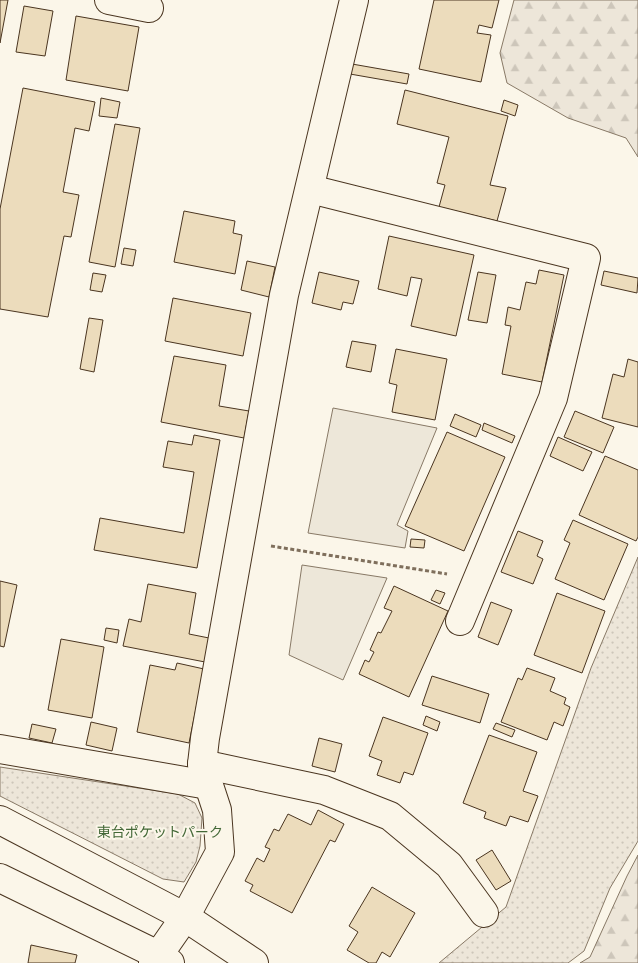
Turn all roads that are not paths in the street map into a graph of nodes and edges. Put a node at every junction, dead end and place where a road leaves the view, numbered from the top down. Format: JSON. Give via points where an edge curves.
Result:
{"nodes":[{"id":1,"x":109,"y":0,"type":"edge"},
{"id":2,"x":354,"y":0,"type":"edge"},
{"id":3,"x":149,"y":8,"type":"dead end"},
{"id":4,"x":310,"y":188,"type":"junction"},
{"id":5,"x":460,"y":621,"type":"dead end"},
{"id":6,"x":0,"y":749,"type":"edge"},
{"id":7,"x":205,"y":774,"type":"junction"},
{"id":8,"x":0,"y":820,"type":"edge"},
{"id":9,"x":0,"y":878,"type":"edge"},
{"id":10,"x":484,"y":913,"type":"dead end"},
{"id":11,"x":186,"y":917,"type":"junction"},
{"id":12,"x":160,"y":960,"type":"edge"},
{"id":13,"x":254,"y":963,"type":"edge"}],
"edges":[{"from":1,"to":3,"type":"street"},
{"from":2,"to":4,"type":"street"},
{"from":4,"to":5,"type":"street","via":[[586,258],[553,398]]},
{"from":4,"to":7,"type":"street","via":[[284,295],[205,738]]},
{"from":6,"to":7,"type":"street"},
{"from":7,"to":10,"type":"street","via":[[324,790],[390,816],[448,865]]},
{"from":7,"to":11,"type":"street","via":[[216,810],[220,852]]},
{"from":8,"to":11,"type":"street"},
{"from":9,"to":12,"type":"street"},
{"from":11,"to":12,"type":"street"},
{"from":11,"to":13,"type":"street"}]}
